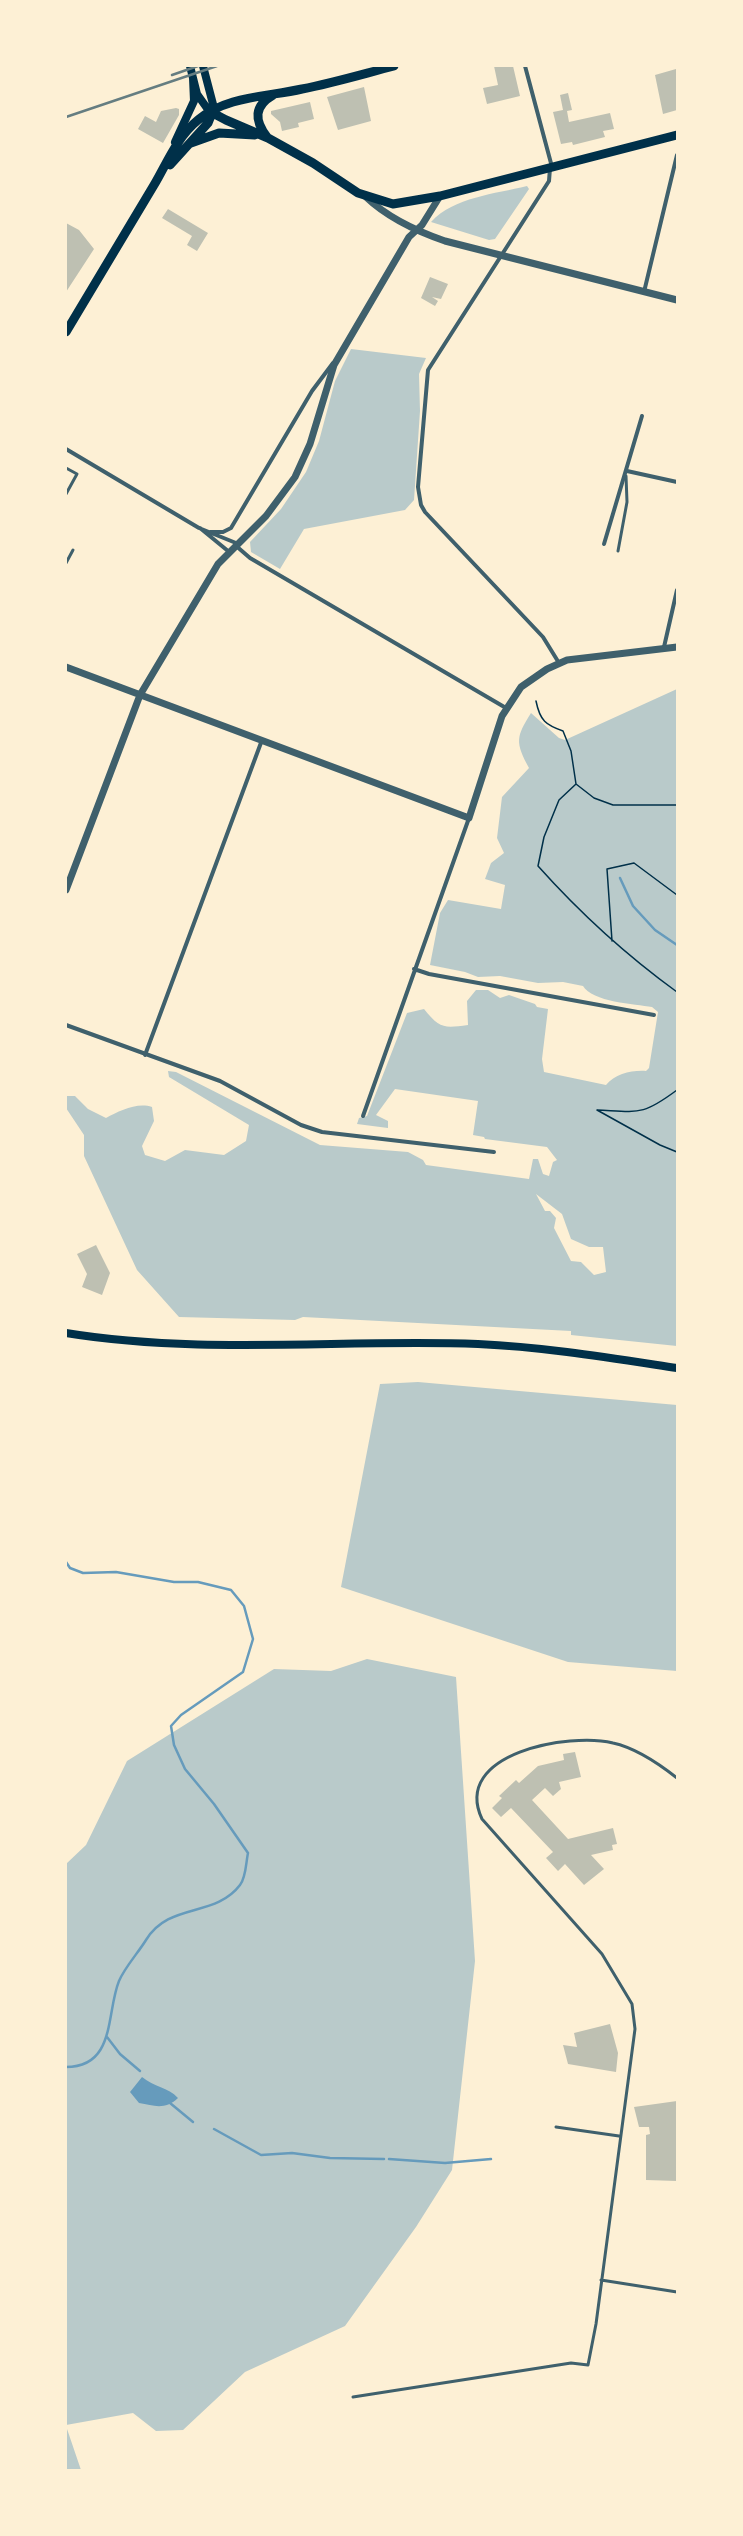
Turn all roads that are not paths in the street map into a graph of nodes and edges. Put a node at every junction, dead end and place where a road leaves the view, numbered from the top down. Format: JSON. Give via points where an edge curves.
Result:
{"nodes":[{"id":1,"x":190,"y":66,"type":"edge"},
{"id":2,"x":203,"y":66,"type":"edge"},
{"id":3,"x":394,"y":66,"type":"edge"},
{"id":4,"x":525,"y":66,"type":"edge"},
{"id":5,"x":196,"y":94,"type":"junction"},
{"id":6,"x":276,"y":94,"type":"junction"},
{"id":7,"x":212,"y":111,"type":"junction"},
{"id":8,"x":677,"y":135,"type":"edge"},
{"id":9,"x":268,"y":138,"type":"junction"},
{"id":10,"x":185,"y":147,"type":"junction"},
{"id":11,"x":677,"y":155,"type":"edge"},
{"id":12,"x":163,"y":166,"type":"junction"},
{"id":13,"x":551,"y":168,"type":"junction"},
{"id":14,"x":158,"y":178,"type":"junction"},
{"id":15,"x":440,"y":196,"type":"junction"},
{"id":16,"x":366,"y":197,"type":"junction"},
{"id":17,"x":416,"y":230,"type":"junction"},
{"id":18,"x":500,"y":257,"type":"junction"},
{"id":19,"x":644,"y":292,"type":"junction"},
{"id":20,"x":677,"y":300,"type":"edge"},
{"id":21,"x":66,"y":332,"type":"edge"},
{"id":22,"x":342,"y":351,"type":"junction"},
{"id":23,"x":642,"y":416,"type":"dead end"},
{"id":24,"x":66,"y":449,"type":"edge"},
{"id":25,"x":66,"y":468,"type":"edge"},
{"id":26,"x":627,"y":473,"type":"junction"},
{"id":27,"x":677,"y":482,"type":"edge"},
{"id":28,"x":66,"y":494,"type":"edge"},
{"id":29,"x":199,"y":528,"type":"junction"},
{"id":30,"x":210,"y":532,"type":"junction"},
{"id":31,"x":235,"y":544,"type":"junction"},
{"id":32,"x":604,"y":544,"type":"dead end"},
{"id":33,"x":73,"y":550,"type":"dead end"},
{"id":34,"x":228,"y":551,"type":"junction"},
{"id":35,"x":618,"y":551,"type":"dead end"},
{"id":36,"x":66,"y":563,"type":"edge"},
{"id":37,"x":677,"y":590,"type":"edge"},
{"id":38,"x":664,"y":647,"type":"junction"},
{"id":39,"x":677,"y":647,"type":"edge"},
{"id":40,"x":559,"y":663,"type":"junction"},
{"id":41,"x":66,"y":667,"type":"edge"},
{"id":42,"x":140,"y":695,"type":"junction"},
{"id":43,"x":506,"y":708,"type":"junction"},
{"id":44,"x":262,"y":740,"type":"junction"},
{"id":45,"x":469,"y":818,"type":"junction"},
{"id":46,"x":66,"y":890,"type":"edge"},
{"id":47,"x":414,"y":969,"type":"junction"},
{"id":48,"x":654,"y":1014,"type":"dead end"},
{"id":49,"x":66,"y":1025,"type":"edge"},
{"id":50,"x":146,"y":1055,"type":"junction"},
{"id":51,"x":363,"y":1116,"type":"dead end"},
{"id":52,"x":494,"y":1152,"type":"dead end"},
{"id":53,"x":66,"y":1333,"type":"edge"},
{"id":54,"x":677,"y":1368,"type":"edge"},
{"id":55,"x":677,"y":1778,"type":"edge"},
{"id":56,"x":556,"y":2127,"type":"dead end"},
{"id":57,"x":619,"y":2136,"type":"junction"},
{"id":58,"x":602,"y":2280,"type":"junction"},
{"id":59,"x":677,"y":2292,"type":"edge"},
{"id":60,"x":353,"y":2397,"type":"dead end"}],
"edges":[{"from":1,"to":5,"type":"main road"},
{"from":2,"to":7,"type":"main road"},
{"from":3,"to":6,"type":"main road"},
{"from":4,"to":13,"type":"street"},
{"from":5,"to":7,"type":"main road"},
{"from":5,"to":12,"type":"main road"},
{"from":6,"to":7,"type":"main road"},
{"from":6,"to":9,"type":"main road","via":[[263,103],[257,115],[258,123]]},
{"from":7,"to":9,"type":"main road"},
{"from":7,"to":10,"type":"main road","via":[[208,123]]},
{"from":7,"to":12,"type":"main road","via":[[188,129]]},
{"from":8,"to":13,"type":"main road"},
{"from":9,"to":10,"type":"main road","via":[[237,132],[219,133]]},
{"from":9,"to":16,"type":"main road"},
{"from":10,"to":14,"type":"main road"},
{"from":11,"to":19,"type":"street"},
{"from":12,"to":14,"type":"main road"},
{"from":13,"to":15,"type":"main road"},
{"from":13,"to":18,"type":"street","via":[[549,181]]},
{"from":14,"to":21,"type":"main road"},
{"from":15,"to":16,"type":"main road","via":[[399,204]]},
{"from":15,"to":17,"type":"street"},
{"from":16,"to":17,"type":"street","via":[[378,208]]},
{"from":17,"to":18,"type":"street"},
{"from":17,"to":22,"type":"street","via":[[409,237]]},
{"from":18,"to":19,"type":"street"},
{"from":18,"to":40,"type":"street","via":[[428,370],[425,380],[419,496],[425,512],[543,637]]},
{"from":19,"to":20,"type":"street"},
{"from":22,"to":30,"type":"street","via":[[312,391],[231,528],[223,532]]},
{"from":22,"to":31,"type":"street","via":[[330,375],[312,438],[298,472],[276,504]]},
{"from":23,"to":26,"type":"street"},
{"from":24,"to":29,"type":"street"},
{"from":25,"to":28,"type":"lane","via":[[77,474]]},
{"from":26,"to":27,"type":"street"},
{"from":26,"to":32,"type":"street"},
{"from":26,"to":35,"type":"lane","via":[[627,502]]},
{"from":29,"to":30,"type":"street"},
{"from":29,"to":34,"type":"street"},
{"from":30,"to":31,"type":"street"},
{"from":31,"to":34,"type":"street"},
{"from":31,"to":43,"type":"street","via":[[250,558]]},
{"from":33,"to":36,"type":"lane"},
{"from":34,"to":42,"type":"street","via":[[216,566]]},
{"from":37,"to":38,"type":"street"},
{"from":38,"to":39,"type":"street"},
{"from":38,"to":40,"type":"street"},
{"from":40,"to":43,"type":"street","via":[[521,687]]},
{"from":41,"to":42,"type":"street"},
{"from":42,"to":44,"type":"street"},
{"from":42,"to":46,"type":"street"},
{"from":43,"to":45,"type":"street"},
{"from":44,"to":45,"type":"street"},
{"from":44,"to":50,"type":"street"},
{"from":45,"to":47,"type":"street"},
{"from":47,"to":48,"type":"street","via":[[429,974]]},
{"from":47,"to":51,"type":"street"},
{"from":49,"to":50,"type":"street"},
{"from":50,"to":52,"type":"street","via":[[220,1082],[301,1125],[322,1132]]},
{"from":53,"to":54,"type":"main road","via":[[148,1342],[478,1344],[562,1351]]},
{"from":55,"to":57,"type":"lane","via":[[656,1762],[614,1743],[563,1740],[527,1749],[498,1764],[482,1780],[476,1795],[482,1819],[590,1938],[632,2004],[634,2029]]},
{"from":56,"to":57,"type":"lane"},
{"from":57,"to":58,"type":"lane"},
{"from":58,"to":59,"type":"lane"},
{"from":58,"to":60,"type":"lane","via":[[588,2365],[571,2363]]}]}
